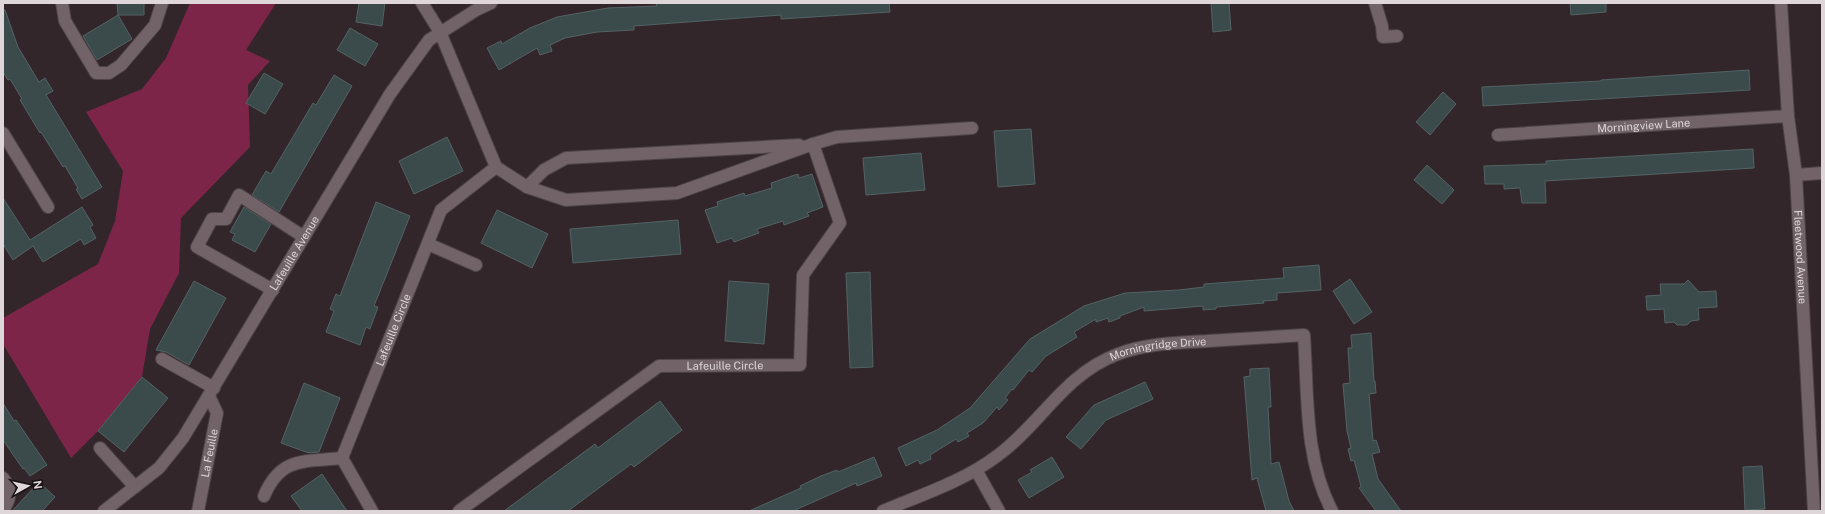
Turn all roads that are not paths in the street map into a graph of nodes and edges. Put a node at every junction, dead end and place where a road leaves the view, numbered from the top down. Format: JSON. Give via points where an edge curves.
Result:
{"nodes":[{"id":1,"x":62,"y":3,"type":"edge"},
{"id":2,"x":162,"y":3,"type":"edge"},
{"id":3,"x":422,"y":3,"type":"edge"},
{"id":4,"x":491,"y":3,"type":"edge"},
{"id":5,"x":1375,"y":3,"type":"edge"},
{"id":6,"x":1781,"y":3,"type":"edge"},
{"id":7,"x":440,"y":32,"type":"junction"},
{"id":8,"x":1397,"y":36,"type":"dead end"},
{"id":9,"x":1788,"y":116,"type":"junction"},
{"id":10,"x":972,"y":128,"type":"dead end"},
{"id":11,"x":3,"y":133,"type":"edge"},
{"id":12,"x":1498,"y":135,"type":"dead end"},
{"id":13,"x":813,"y":144,"type":"junction"},
{"id":14,"x":496,"y":167,"type":"junction"},
{"id":15,"x":1822,"y":173,"type":"edge"},
{"id":16,"x":1796,"y":175,"type":"junction"},
{"id":17,"x":527,"y":188,"type":"junction"},
{"id":18,"x":48,"y":207,"type":"dead end"},
{"id":19,"x":304,"y":237,"type":"junction"},
{"id":20,"x":428,"y":244,"type":"junction"},
{"id":21,"x":476,"y":264,"type":"dead end"},
{"id":22,"x":273,"y":290,"type":"junction"},
{"id":23,"x":162,"y":359,"type":"dead end"},
{"id":24,"x":212,"y":392,"type":"junction"},
{"id":25,"x":100,"y":448,"type":"dead end"},
{"id":26,"x":342,"y":458,"type":"junction"},
{"id":27,"x":976,"y":470,"type":"junction"},
{"id":28,"x":3,"y":478,"type":"edge"},
{"id":29,"x":135,"y":487,"type":"junction"},
{"id":30,"x":264,"y":496,"type":"dead end"},
{"id":31,"x":3,"y":510,"type":"edge"},
{"id":32,"x":104,"y":511,"type":"edge"},
{"id":33,"x":198,"y":511,"type":"edge"},
{"id":34,"x":372,"y":511,"type":"edge"},
{"id":35,"x":459,"y":511,"type":"edge"},
{"id":36,"x":883,"y":511,"type":"edge"},
{"id":37,"x":999,"y":511,"type":"edge"},
{"id":38,"x":1332,"y":511,"type":"edge"},
{"id":39,"x":1814,"y":511,"type":"edge"}],
"edges":[{"from":1,"to":2,"type":"street","via":[[65,21],[96,73],[109,73],[121,65],[155,25]]},
{"from":3,"to":7,"type":"street"},
{"from":4,"to":7,"type":"street","name":"Lafeuille Avenue"},
{"from":5,"to":8,"type":"street","via":[[1383,37]]},
{"from":6,"to":9,"type":"street","name":"Fleetwood Avenue"},
{"from":7,"to":14,"type":"street"},
{"from":7,"to":19,"type":"street","name":"Lafeuille Avenue","via":[[430,40],[390,94]]},
{"from":9,"to":12,"type":"street","name":"Morningview Lane"},
{"from":9,"to":16,"type":"street","name":"Fleetwood Avenue"},
{"from":10,"to":13,"type":"street","via":[[837,137]]},
{"from":11,"to":18,"type":"street"},
{"from":13,"to":17,"type":"street","via":[[677,193],[566,200]]},
{"from":13,"to":17,"type":"street","via":[[566,158],[544,170]]},
{"from":13,"to":35,"type":"street","name":"Lafeuille Circle","via":[[840,223],[802,275],[800,365],[659,366]]},
{"from":14,"to":17,"type":"street"},
{"from":14,"to":20,"type":"street","name":"Lafeuille Circle","via":[[441,210]]},
{"from":15,"to":16,"type":"street"},
{"from":16,"to":39,"type":"street","name":"Fleetwood Avenue"},
{"from":19,"to":22,"type":"street","name":"Lafeuille Avenue"},
{"from":19,"to":22,"type":"street","via":[[239,195],[226,219],[212,219],[197,247]]},
{"from":20,"to":21,"type":"street"},
{"from":20,"to":26,"type":"street","name":"Lafeuille Circle"},
{"from":22,"to":24,"type":"street","name":"Lafeuille Avenue"},
{"from":23,"to":24,"type":"street"},
{"from":24,"to":29,"type":"street","name":"Lafeuille Avenue","via":[[184,438],[159,468]]},
{"from":24,"to":33,"type":"street","name":"La Feuille","via":[[217,413]]},
{"from":25,"to":29,"type":"street"},
{"from":26,"to":30,"type":"street","via":[[289,465],[277,474]]},
{"from":26,"to":34,"type":"street"},
{"from":27,"to":36,"type":"street","name":"Morningridge Drive"},
{"from":27,"to":37,"type":"street"},
{"from":27,"to":38,"type":"street","name":"Morningridge Drive","via":[[1017,439],[1080,374],[1118,354],[1160,344],[1304,335],[1311,452],[1317,478]]},
{"from":28,"to":31,"type":"street","via":[[9,486],[10,501]]},
{"from":29,"to":32,"type":"street","name":"Lafeuille Avenue"}]}
